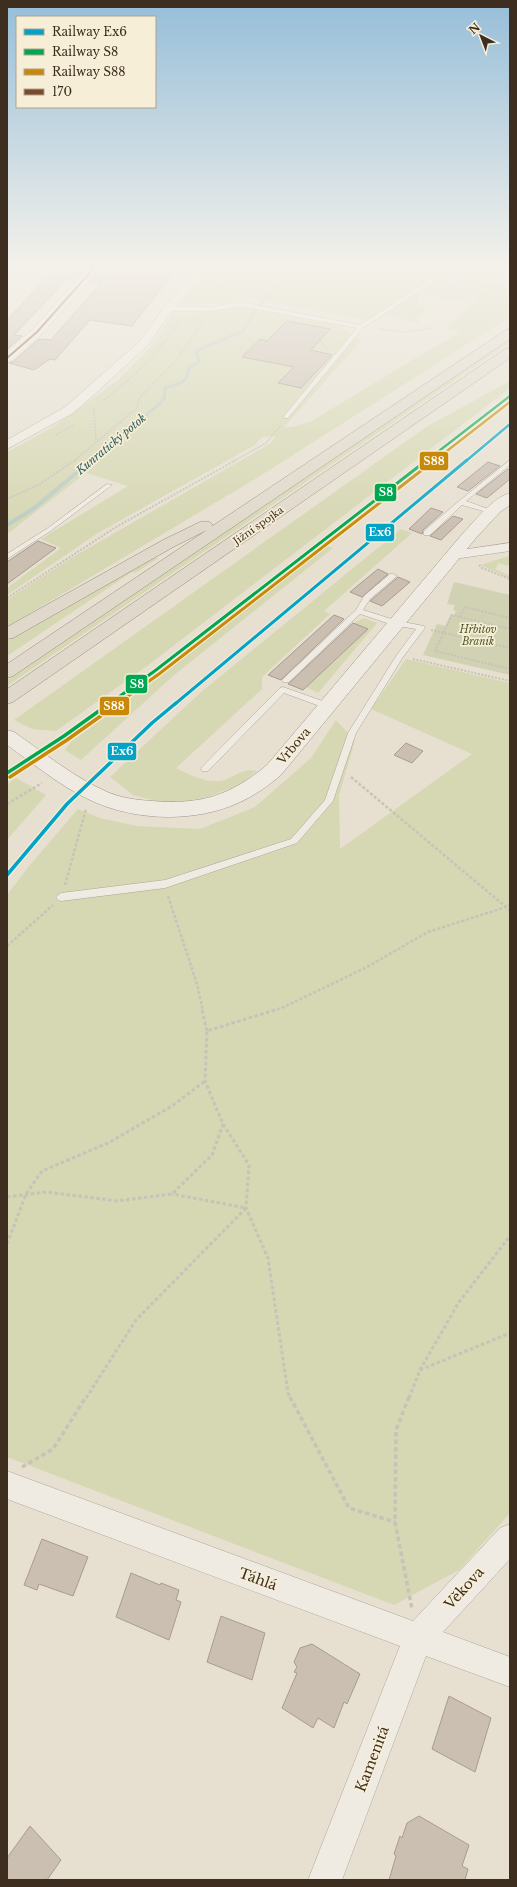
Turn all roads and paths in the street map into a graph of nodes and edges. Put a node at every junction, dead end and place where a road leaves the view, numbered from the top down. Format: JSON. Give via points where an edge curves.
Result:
{"nodes":[{"id":1,"x":130,"y":356,"type":"edge"},
{"id":2,"x":179,"y":356,"type":"edge"},
{"id":3,"x":337,"y":356,"type":"edge"},
{"id":4,"x":476,"y":356,"type":"edge"},
{"id":5,"x":504,"y":356,"type":"edge"},
{"id":6,"x":93,"y":389,"type":"junction"},
{"id":7,"x":286,"y":417,"type":"joint"},
{"id":8,"x":96,"y":441,"type":"junction"},
{"id":9,"x":7,"y":445,"type":"edge"},
{"id":10,"x":510,"y":462,"type":"edge"},
{"id":11,"x":109,"y":485,"type":"dead end"},
{"id":12,"x":276,"y":491,"type":"junction"},
{"id":13,"x":510,"y":498,"type":"edge"},
{"id":14,"x":7,"y":499,"type":"edge"},
{"id":15,"x":461,"y":502,"type":"junction"},
{"id":16,"x":492,"y":512,"type":"junction"},
{"id":17,"x":427,"y":533,"type":"dead end"},
{"id":18,"x":510,"y":547,"type":"edge"},
{"id":19,"x":463,"y":554,"type":"junction"},
{"id":20,"x":7,"y":557,"type":"edge"},
{"id":21,"x":393,"y":576,"type":"dead end"},
{"id":22,"x":510,"y":579,"type":"edge"},
{"id":23,"x":7,"y":598,"type":"edge"},
{"id":24,"x":360,"y":611,"type":"junction"},
{"id":25,"x":460,"y":617,"type":"junction"},
{"id":26,"x":510,"y":618,"type":"edge"},
{"id":27,"x":396,"y":623,"type":"junction"},
{"id":28,"x":421,"y":628,"type":"junction"},
{"id":29,"x":510,"y":629,"type":"edge"},
{"id":30,"x":444,"y":633,"type":"junction"},
{"id":31,"x":7,"y":634,"type":"edge"},
{"id":32,"x":510,"y":648,"type":"edge"},
{"id":33,"x":400,"y":656,"type":"junction"},
{"id":34,"x":510,"y":669,"type":"edge"},
{"id":35,"x":7,"y":672,"type":"edge"},
{"id":36,"x":286,"y":680,"type":"dead end"},
{"id":37,"x":510,"y":681,"type":"edge"},
{"id":38,"x":7,"y":698,"type":"edge"},
{"id":39,"x":328,"y":706,"type":"junction"},
{"id":40,"x":7,"y":736,"type":"edge"},
{"id":41,"x":340,"y":768,"type":"junction"},
{"id":42,"x":204,"y":769,"type":"dead end"},
{"id":43,"x":42,"y":783,"type":"dead end"},
{"id":44,"x":7,"y":804,"type":"edge"},
{"id":45,"x":86,"y":808,"type":"dead end"},
{"id":46,"x":165,"y":884,"type":"junction"},
{"id":47,"x":62,"y":897,"type":"junction"},
{"id":48,"x":510,"y":904,"type":"edge"},
{"id":49,"x":506,"y":907,"type":"junction"},
{"id":50,"x":510,"y":911,"type":"edge"},
{"id":51,"x":7,"y":946,"type":"edge"},
{"id":52,"x":207,"y":1031,"type":"junction"},
{"id":53,"x":205,"y":1080,"type":"junction"},
{"id":54,"x":223,"y":1124,"type":"junction"},
{"id":55,"x":26,"y":1194,"type":"junction"},
{"id":56,"x":172,"y":1194,"type":"junction"},
{"id":57,"x":7,"y":1197,"type":"edge"},
{"id":58,"x":246,"y":1208,"type":"junction"},
{"id":59,"x":510,"y":1236,"type":"edge"},
{"id":60,"x":7,"y":1244,"type":"edge"},
{"id":61,"x":510,"y":1333,"type":"edge"},
{"id":62,"x":420,"y":1370,"type":"junction"},
{"id":63,"x":14,"y":1477,"type":"edge"},
{"id":64,"x":395,"y":1522,"type":"junction"},
{"id":65,"x":510,"y":1538,"type":"edge"},
{"id":66,"x":418,"y":1638,"type":"junction"},
{"id":67,"x":510,"y":1672,"type":"edge"},
{"id":68,"x":325,"y":1880,"type":"edge"}],
"edges":[{"from":1,"to":6,"type":"street"},
{"from":2,"to":8,"type":"path","via":[[139,398],[137,408]]},
{"from":3,"to":7,"type":"lane"},
{"from":4,"to":12,"type":"highway","name":"Jižní spojka"},
{"from":5,"to":38,"type":"highway","name":"Jižní spojka"},
{"from":6,"to":8,"type":"path","via":[[101,390],[94,408]]},
{"from":6,"to":9,"type":"street","via":[[69,410]]},
{"from":7,"to":23,"type":"path","via":[[266,443],[116,528]]},
{"from":8,"to":14,"type":"path","via":[[29,491]]},
{"from":10,"to":15,"type":"lane"},
{"from":11,"to":20,"type":"lane"},
{"from":12,"to":31,"type":"highway","via":[[176,539]]},
{"from":12,"to":35,"type":"highway","name":"Jižní spojka"},
{"from":13,"to":16,"type":"main road","name":"Vrbova"},
{"from":15,"to":16,"type":"lane"},
{"from":15,"to":17,"type":"lane"},
{"from":16,"to":19,"type":"main road","name":"Vrbova"},
{"from":18,"to":19,"type":"street"},
{"from":19,"to":22,"type":"path","via":[[482,568]]},
{"from":19,"to":27,"type":"main road","name":"Vrbova"},
{"from":21,"to":24,"type":"lane","via":[[366,598]]},
{"from":24,"to":27,"type":"lane"},
{"from":24,"to":36,"type":"lane"},
{"from":25,"to":26,"type":"path","via":[[465,607]]},
{"from":25,"to":29,"type":"path"},
{"from":25,"to":30,"type":"path","via":[[452,615]]},
{"from":27,"to":28,"type":"lane"},
{"from":27,"to":39,"type":"main road","name":"Vrbova"},
{"from":28,"to":30,"type":"path"},
{"from":28,"to":33,"type":"lane"},
{"from":30,"to":32,"type":"path"},
{"from":30,"to":34,"type":"path","via":[[435,651]]},
{"from":33,"to":37,"type":"path"},
{"from":33,"to":41,"type":"lane","via":[[352,733]]},
{"from":39,"to":40,"type":"main road","name":"Vrbova","via":[[259,784],[223,803],[195,810],[170,811],[122,805],[98,796]]},
{"from":39,"to":42,"type":"lane","via":[[283,690]]},
{"from":41,"to":46,"type":"lane","via":[[329,801],[294,841]]},
{"from":41,"to":49,"type":"path"},
{"from":43,"to":44,"type":"path"},
{"from":45,"to":47,"type":"path"},
{"from":46,"to":47,"type":"lane"},
{"from":46,"to":52,"type":"path","via":[[197,984]]},
{"from":47,"to":51,"type":"path"},
{"from":48,"to":49,"type":"path"},
{"from":49,"to":50,"type":"path"},
{"from":49,"to":52,"type":"path","via":[[428,932],[367,968],[284,1007]]},
{"from":52,"to":53,"type":"path"},
{"from":53,"to":54,"type":"path"},
{"from":53,"to":55,"type":"path","via":[[172,1106],[108,1143],[42,1170]]},
{"from":54,"to":56,"type":"path","via":[[212,1155]]},
{"from":54,"to":58,"type":"path","via":[[250,1165]]},
{"from":55,"to":56,"type":"path","via":[[47,1192],[117,1201]]},
{"from":55,"to":57,"type":"path"},
{"from":55,"to":60,"type":"path"},
{"from":56,"to":58,"type":"path"},
{"from":58,"to":63,"type":"path","via":[[136,1320],[53,1449]]},
{"from":58,"to":64,"type":"path","via":[[268,1258],[288,1393],[349,1508]]},
{"from":59,"to":62,"type":"path","via":[[459,1302]]},
{"from":61,"to":62,"type":"path"},
{"from":62,"to":64,"type":"path","via":[[396,1430]]},
{"from":63,"to":66,"type":"street","name":"Táhlá"},
{"from":64,"to":66,"type":"path"},
{"from":65,"to":66,"type":"street","name":"Věkova"},
{"from":66,"to":67,"type":"street","name":"Táhlá"},
{"from":66,"to":68,"type":"street","name":"Kamenitá"}]}
